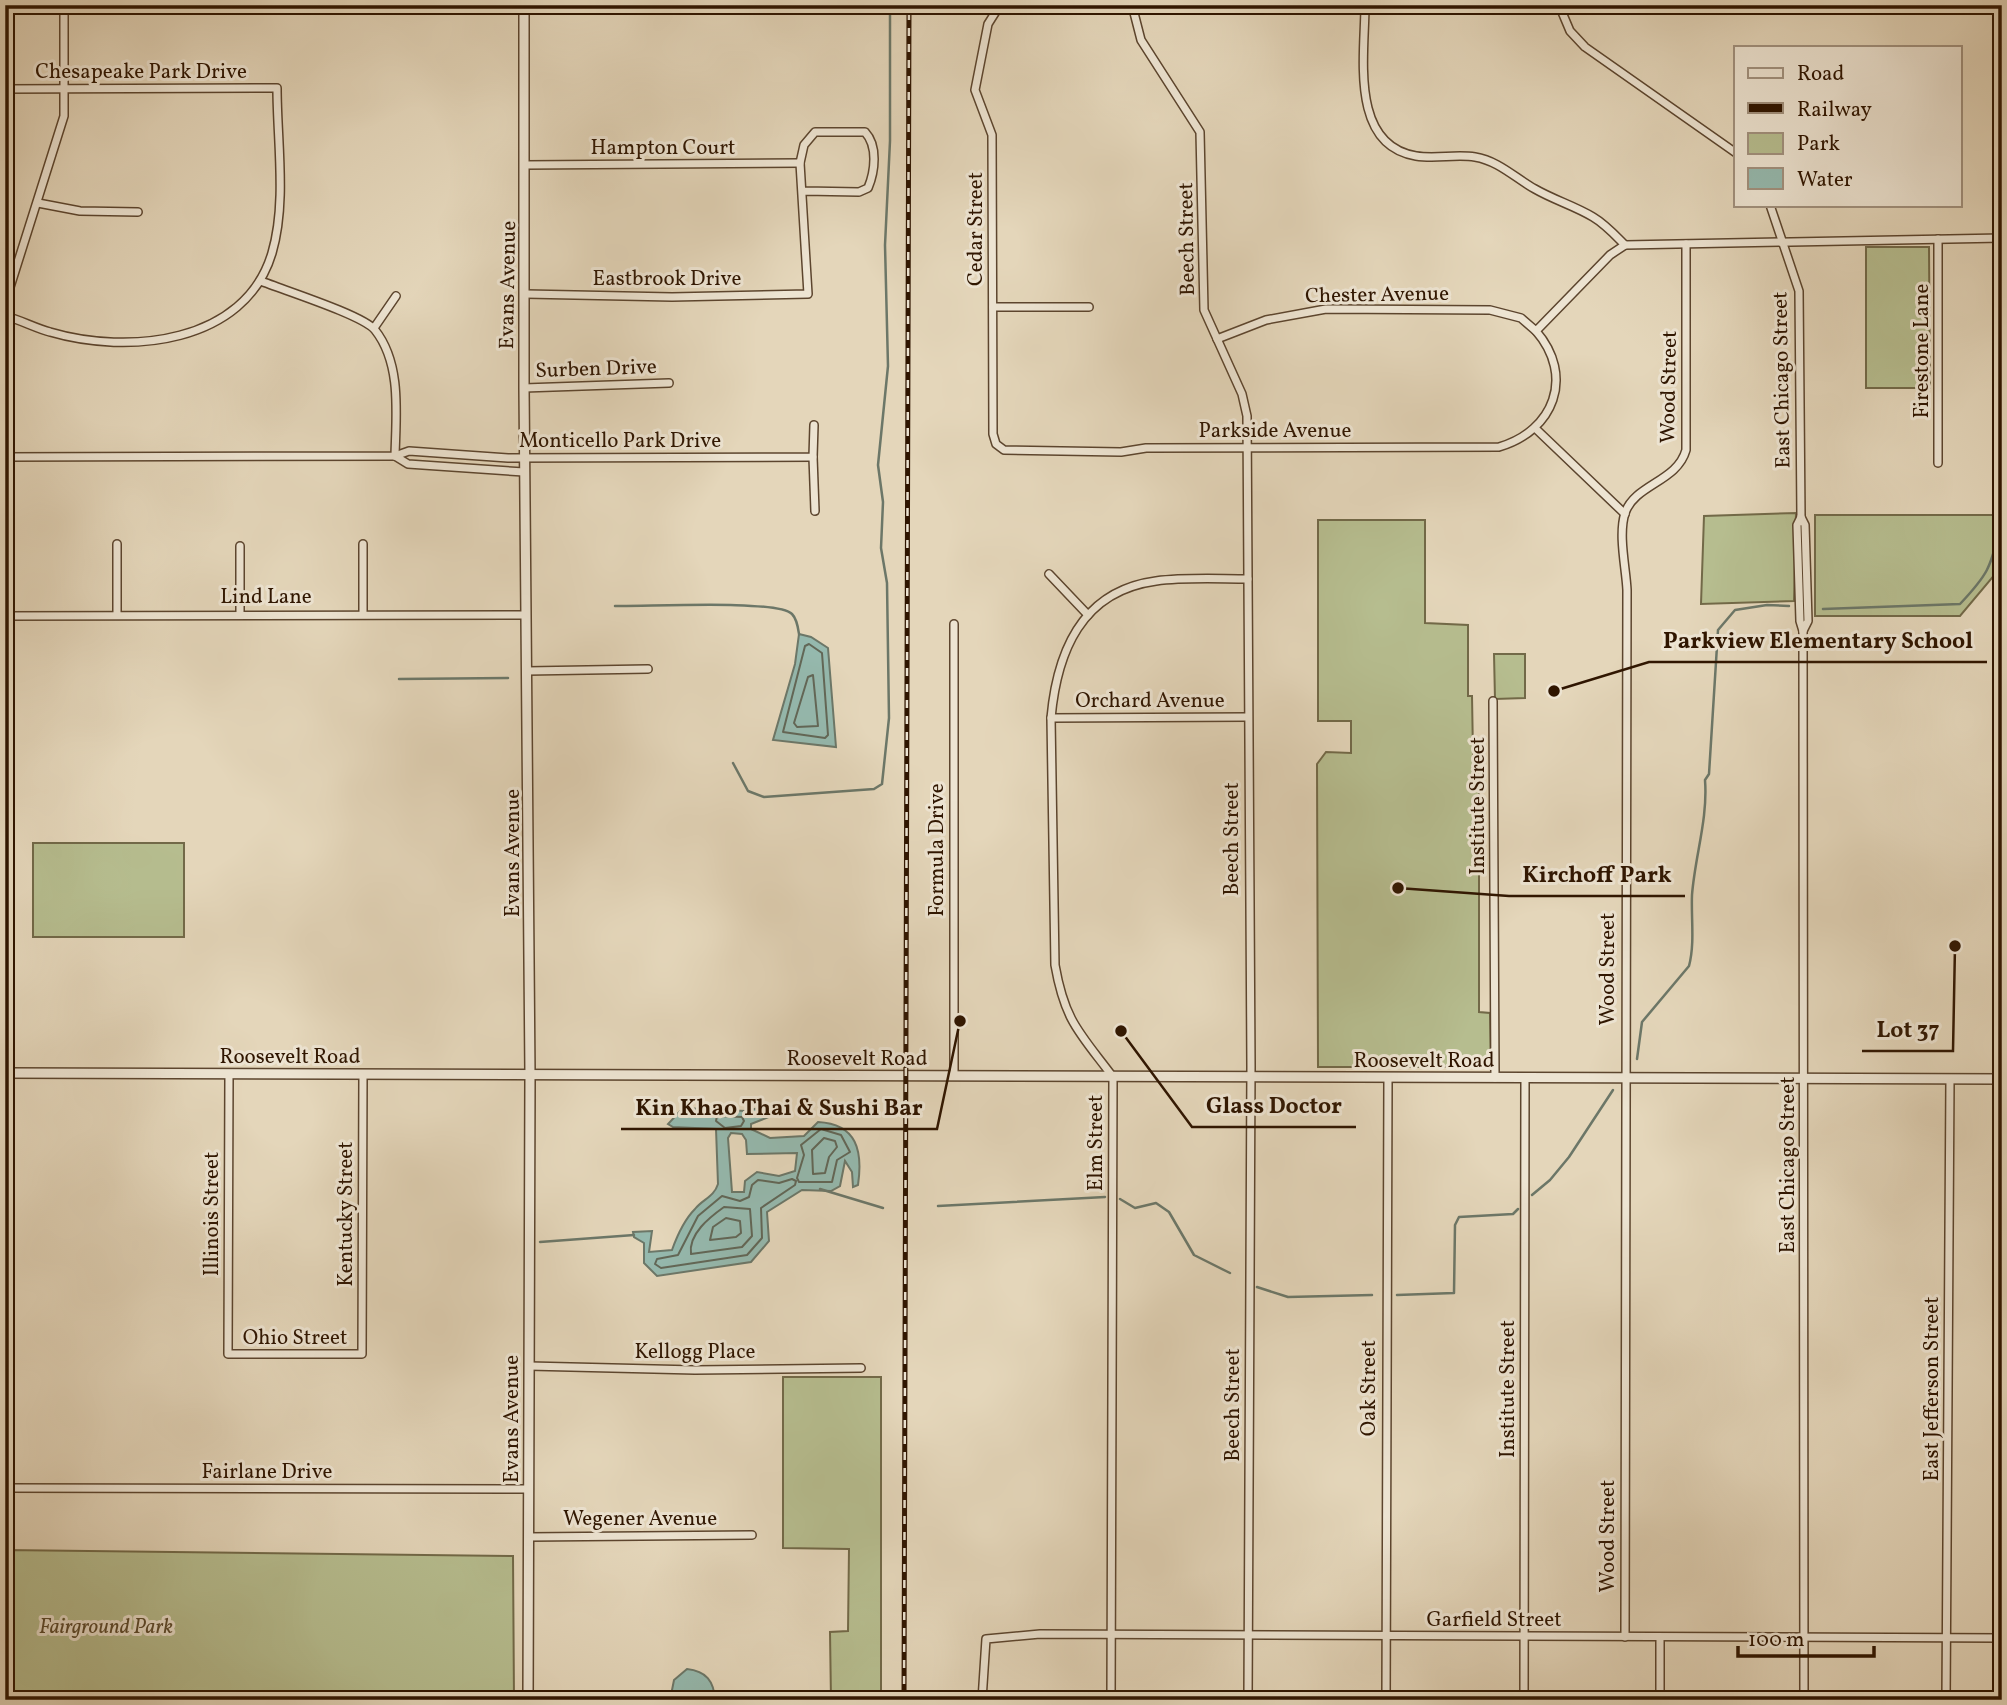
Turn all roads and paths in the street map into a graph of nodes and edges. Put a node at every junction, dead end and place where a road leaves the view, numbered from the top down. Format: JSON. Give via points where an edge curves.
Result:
{"nodes":[{"id":1,"x":64,"y":5,"type":"edge"},
{"id":2,"x":524,"y":5,"type":"edge"},
{"id":3,"x":1000,"y":5,"type":"edge"},
{"id":4,"x":1132,"y":5,"type":"edge"},
{"id":5,"x":1365,"y":5,"type":"edge"},
{"id":6,"x":1559,"y":5,"type":"edge"},
{"id":7,"x":5,"y":89,"type":"edge"},
{"id":8,"x":65,"y":90,"type":"junction"},
{"id":9,"x":1734,"y":152,"type":"edge"},
{"id":10,"x":800,"y":163,"type":"junction"},
{"id":11,"x":526,"y":165,"type":"junction"},
{"id":12,"x":804,"y":191,"type":"junction"},
{"id":13,"x":38,"y":203,"type":"junction"},
{"id":14,"x":1770,"y":206,"type":"edge"},
{"id":15,"x":138,"y":212,"type":"dead end"},
{"id":16,"x":1938,"y":239,"type":"junction"},
{"id":17,"x":2002,"y":239,"type":"edge"},
{"id":18,"x":1783,"y":243,"type":"junction"},
{"id":19,"x":1686,"y":244,"type":"junction"},
{"id":20,"x":1625,"y":245,"type":"junction"},
{"id":21,"x":261,"y":281,"type":"junction"},
{"id":22,"x":526,"y":294,"type":"junction"},
{"id":23,"x":396,"y":296,"type":"dead end"},
{"id":24,"x":5,"y":303,"type":"edge"},
{"id":25,"x":993,"y":307,"type":"junction"},
{"id":26,"x":1089,"y":307,"type":"dead end"},
{"id":27,"x":5,"y":316,"type":"edge"},
{"id":28,"x":374,"y":328,"type":"junction"},
{"id":29,"x":1536,"y":331,"type":"junction"},
{"id":30,"x":1217,"y":339,"type":"junction"},
{"id":31,"x":669,"y":383,"type":"dead end"},
{"id":32,"x":524,"y":388,"type":"junction"},
{"id":33,"x":814,"y":425,"type":"dead end"},
{"id":34,"x":1536,"y":429,"type":"junction"},
{"id":35,"x":1248,"y":447,"type":"junction"},
{"id":36,"x":1011,"y":451,"type":"joint"},
{"id":37,"x":395,"y":456,"type":"junction"},
{"id":38,"x":5,"y":457,"type":"edge"},
{"id":39,"x":524,"y":457,"type":"junction"},
{"id":40,"x":814,"y":457,"type":"junction"},
{"id":41,"x":1938,"y":463,"type":"dead end"},
{"id":42,"x":524,"y":472,"type":"junction"},
{"id":43,"x":815,"y":511,"type":"dead end"},
{"id":44,"x":1625,"y":514,"type":"junction"},
{"id":45,"x":117,"y":544,"type":"dead end"},
{"id":46,"x":363,"y":544,"type":"dead end"},
{"id":47,"x":240,"y":546,"type":"dead end"},
{"id":48,"x":1049,"y":574,"type":"dead end"},
{"id":49,"x":1248,"y":579,"type":"junction"},
{"id":50,"x":363,"y":613,"type":"junction"},
{"id":51,"x":240,"y":614,"type":"junction"},
{"id":52,"x":117,"y":615,"type":"junction"},
{"id":53,"x":526,"y":615,"type":"junction"},
{"id":54,"x":1088,"y":615,"type":"junction"},
{"id":55,"x":5,"y":616,"type":"edge"},
{"id":56,"x":954,"y":624,"type":"dead end"},
{"id":57,"x":648,"y":669,"type":"dead end"},
{"id":58,"x":527,"y":671,"type":"junction"},
{"id":59,"x":1493,"y":701,"type":"dead end"},
{"id":60,"x":1248,"y":717,"type":"junction"},
{"id":61,"x":1051,"y":718,"type":"junction"},
{"id":62,"x":5,"y":1073,"type":"edge"},
{"id":63,"x":229,"y":1074,"type":"junction"},
{"id":64,"x":363,"y":1074,"type":"junction"},
{"id":65,"x":530,"y":1074,"type":"junction"},
{"id":66,"x":954,"y":1076,"type":"junction"},
{"id":67,"x":1114,"y":1077,"type":"junction"},
{"id":68,"x":1251,"y":1077,"type":"junction"},
{"id":69,"x":1388,"y":1077,"type":"junction"},
{"id":70,"x":1495,"y":1078,"type":"junction"},
{"id":71,"x":1525,"y":1078,"type":"junction"},
{"id":72,"x":1625,"y":1078,"type":"junction"},
{"id":73,"x":1805,"y":1079,"type":"junction"},
{"id":74,"x":1950,"y":1079,"type":"junction"},
{"id":75,"x":2002,"y":1079,"type":"edge"},
{"id":76,"x":228,"y":1354,"type":"joint"},
{"id":77,"x":362,"y":1354,"type":"joint"},
{"id":78,"x":529,"y":1366,"type":"junction"},
{"id":79,"x":861,"y":1368,"type":"dead end"},
{"id":80,"x":5,"y":1488,"type":"edge"},
{"id":81,"x":528,"y":1489,"type":"junction"},
{"id":82,"x":752,"y":1535,"type":"dead end"},
{"id":83,"x":529,"y":1537,"type":"junction"},
{"id":84,"x":1111,"y":1634,"type":"junction"},
{"id":85,"x":1248,"y":1635,"type":"junction"},
{"id":86,"x":1385,"y":1636,"type":"junction"},
{"id":87,"x":1524,"y":1636,"type":"junction"},
{"id":88,"x":1625,"y":1637,"type":"junction"},
{"id":89,"x":1660,"y":1637,"type":"junction"},
{"id":90,"x":1804,"y":1637,"type":"junction"},
{"id":91,"x":1946,"y":1638,"type":"junction"},
{"id":92,"x":2002,"y":1638,"type":"edge"},
{"id":93,"x":528,"y":1700,"type":"edge"},
{"id":94,"x":982,"y":1700,"type":"edge"},
{"id":95,"x":1111,"y":1700,"type":"edge"},
{"id":96,"x":1248,"y":1700,"type":"edge"},
{"id":97,"x":1386,"y":1700,"type":"edge"},
{"id":98,"x":1524,"y":1700,"type":"edge"},
{"id":99,"x":1660,"y":1700,"type":"edge"},
{"id":100,"x":1804,"y":1700,"type":"edge"},
{"id":101,"x":1946,"y":1700,"type":"edge"}],
"edges":[{"from":1,"to":8,"type":"street"},
{"from":2,"to":11,"type":"street","name":"Evans Avenue"},
{"from":3,"to":25,"type":"street","name":"Cedar Street","via":[[988,24],[975,90],[992,135]]},
{"from":4,"to":30,"type":"street","name":"Beech Street","via":[[1141,40],[1200,132],[1203,301]]},
{"from":5,"to":20,"type":"street","via":[[1367,111],[1388,142],[1418,156],[1486,160],[1593,217]]},
{"from":6,"to":9,"type":"street","via":[[1570,32],[1582,45]]},
{"from":7,"to":8,"type":"street","name":"Chesapeake Park Drive"},
{"from":8,"to":13,"type":"street","via":[[60,137]]},
{"from":8,"to":21,"type":"street","name":"Chesapeake Park Drive","via":[[277,88],[278,216]]},
{"from":10,"to":11,"type":"street","name":"Hampton Court"},
{"from":10,"to":12,"type":"street"},
{"from":10,"to":12,"type":"street","via":[[804,145],[815,132],[865,132],[872,140],[874,159],[868,188],[859,192]]},
{"from":11,"to":22,"type":"street","name":"Evans Avenue"},
{"from":12,"to":22,"type":"street","name":"Eastbrook Drive","via":[[808,294]]},
{"from":13,"to":15,"type":"street","via":[[80,211]]},
{"from":13,"to":24,"type":"street"},
{"from":14,"to":18,"type":"street","name":"East Chicago Street"},
{"from":16,"to":17,"type":"street"},
{"from":16,"to":18,"type":"street"},
{"from":16,"to":41,"type":"street","name":"Firestone Lane"},
{"from":18,"to":19,"type":"street"},
{"from":18,"to":73,"type":"street","name":"East Chicago Street","via":[[1796,276],[1800,311],[1801,517],[1797,524],[1803,631]]},
{"from":19,"to":20,"type":"street"},
{"from":19,"to":44,"type":"street","name":"Wood Street","via":[[1685,450],[1676,470],[1637,498]]},
{"from":20,"to":29,"type":"street"},
{"from":21,"to":27,"type":"street","via":[[234,310],[169,341],[78,338]]},
{"from":21,"to":28,"type":"street"},
{"from":22,"to":32,"type":"street","name":"Evans Avenue"},
{"from":23,"to":28,"type":"street"},
{"from":25,"to":26,"type":"street"},
{"from":25,"to":36,"type":"street","name":"Cedar Street","via":[[993,434],[1000,448]]},
{"from":28,"to":37,"type":"street","via":[[393,371]]},
{"from":29,"to":30,"type":"street","name":"Chester Avenue","via":[[1512,315],[1490,310],[1326,309],[1266,320]]},
{"from":29,"to":34,"type":"street","via":[[1552,353],[1556,381],[1550,406]]},
{"from":30,"to":35,"type":"street","name":"Beech Street","via":[[1242,394]]},
{"from":31,"to":32,"type":"street","name":"Surben Drive"},
{"from":32,"to":39,"type":"street","name":"Evans Avenue"},
{"from":33,"to":40,"type":"street"},
{"from":34,"to":35,"type":"street","name":"Parkside Avenue","via":[[1510,444],[1489,448]]},
{"from":34,"to":44,"type":"street"},
{"from":35,"to":36,"type":"street","name":"Parkside Avenue"},
{"from":35,"to":49,"type":"street","name":"Beech Street"},
{"from":37,"to":38,"type":"street","name":"Monticello Park Drive"},
{"from":37,"to":39,"type":"street","name":"Monticello Park Drive","via":[[409,451]]},
{"from":37,"to":42,"type":"street","name":"Monticello Park Drive","via":[[408,464]]},
{"from":39,"to":40,"type":"street","name":"Monticello Park Drive"},
{"from":39,"to":42,"type":"street","name":"Evans Avenue"},
{"from":40,"to":43,"type":"street"},
{"from":42,"to":53,"type":"street","name":"Evans Avenue"},
{"from":44,"to":72,"type":"street","name":"Wood Street"},
{"from":45,"to":52,"type":"street"},
{"from":46,"to":50,"type":"street"},
{"from":47,"to":51,"type":"street"},
{"from":48,"to":54,"type":"street"},
{"from":49,"to":54,"type":"street","name":"Elm Street","via":[[1143,584],[1119,593]]},
{"from":49,"to":60,"type":"street","name":"Beech Street"},
{"from":50,"to":51,"type":"street","name":"Lind Lane"},
{"from":50,"to":53,"type":"street","name":"Lind Lane"},
{"from":51,"to":52,"type":"street","name":"Lind Lane"},
{"from":52,"to":55,"type":"street","name":"Lind Lane"},
{"from":53,"to":58,"type":"street","name":"Evans Avenue"},
{"from":54,"to":61,"type":"street","name":"Elm Street","via":[[1062,655]]},
{"from":56,"to":66,"type":"street","name":"Formula Drive"},
{"from":57,"to":58,"type":"street"},
{"from":58,"to":65,"type":"street","name":"Evans Avenue"},
{"from":59,"to":70,"type":"street","name":"Institute Street"},
{"from":60,"to":61,"type":"street","name":"Orchard Avenue"},
{"from":60,"to":68,"type":"street","name":"Beech Street"},
{"from":61,"to":67,"type":"street","name":"Elm Street","via":[[1055,965],[1060,996],[1070,1023]]},
{"from":62,"to":63,"type":"street","name":"Roosevelt Road"},
{"from":63,"to":64,"type":"street","name":"Roosevelt Road"},
{"from":63,"to":76,"type":"street","name":"Illinois Street"},
{"from":64,"to":65,"type":"street","name":"Roosevelt Road"},
{"from":64,"to":77,"type":"street","name":"Kentucky Street"},
{"from":65,"to":66,"type":"street","name":"Roosevelt Road"},
{"from":65,"to":78,"type":"street","name":"Evans Avenue"},
{"from":66,"to":67,"type":"street","name":"Roosevelt Road"},
{"from":67,"to":68,"type":"street","name":"Roosevelt Road"},
{"from":67,"to":84,"type":"street","name":"Elm Street"},
{"from":68,"to":69,"type":"street","name":"Roosevelt Road"},
{"from":68,"to":85,"type":"street","name":"Beech Street"},
{"from":69,"to":70,"type":"street","name":"Roosevelt Road"},
{"from":69,"to":86,"type":"street","name":"Oak Street"},
{"from":70,"to":71,"type":"street","name":"Roosevelt Road"},
{"from":71,"to":72,"type":"street","name":"Roosevelt Road"},
{"from":71,"to":87,"type":"street","name":"Institute Street"},
{"from":72,"to":73,"type":"street","name":"Roosevelt Road"},
{"from":72,"to":88,"type":"street","name":"Wood Street"},
{"from":73,"to":74,"type":"street","name":"Roosevelt Road"},
{"from":73,"to":90,"type":"street","name":"East Chicago Street"},
{"from":74,"to":75,"type":"street","name":"Roosevelt Road"},
{"from":74,"to":91,"type":"street","name":"East Jefferson Street"},
{"from":76,"to":77,"type":"street","name":"Ohio Street"},
{"from":78,"to":79,"type":"street","name":"Kellogg Place"},
{"from":78,"to":81,"type":"street","name":"Evans Avenue"},
{"from":80,"to":81,"type":"street","name":"Fairlane Drive"},
{"from":81,"to":83,"type":"street","name":"Evans Avenue"},
{"from":82,"to":83,"type":"street","name":"Wegener Avenue"},
{"from":83,"to":93,"type":"street","name":"Evans Avenue"},
{"from":84,"to":85,"type":"street","name":"Garfield Street"},
{"from":84,"to":94,"type":"street","name":"Garfield Street","via":[[986,1639]]},
{"from":84,"to":95,"type":"street","name":"Elm Street"},
{"from":85,"to":86,"type":"street","name":"Garfield Street"},
{"from":85,"to":96,"type":"street","name":"Beech Street"},
{"from":86,"to":87,"type":"street","name":"Garfield Street"},
{"from":86,"to":97,"type":"street","name":"Oak Street"},
{"from":87,"to":88,"type":"street","name":"Garfield Street"},
{"from":87,"to":98,"type":"street","name":"Institute Street"},
{"from":88,"to":89,"type":"street","name":"Garfield Street"},
{"from":89,"to":90,"type":"street","name":"Garfield Street"},
{"from":89,"to":99,"type":"street"},
{"from":90,"to":91,"type":"street","name":"Garfield Street"},
{"from":90,"to":100,"type":"street","name":"East Chicago Street"},
{"from":91,"to":92,"type":"street","name":"Garfield Street"},
{"from":91,"to":101,"type":"street","name":"East Jefferson Street"}]}
